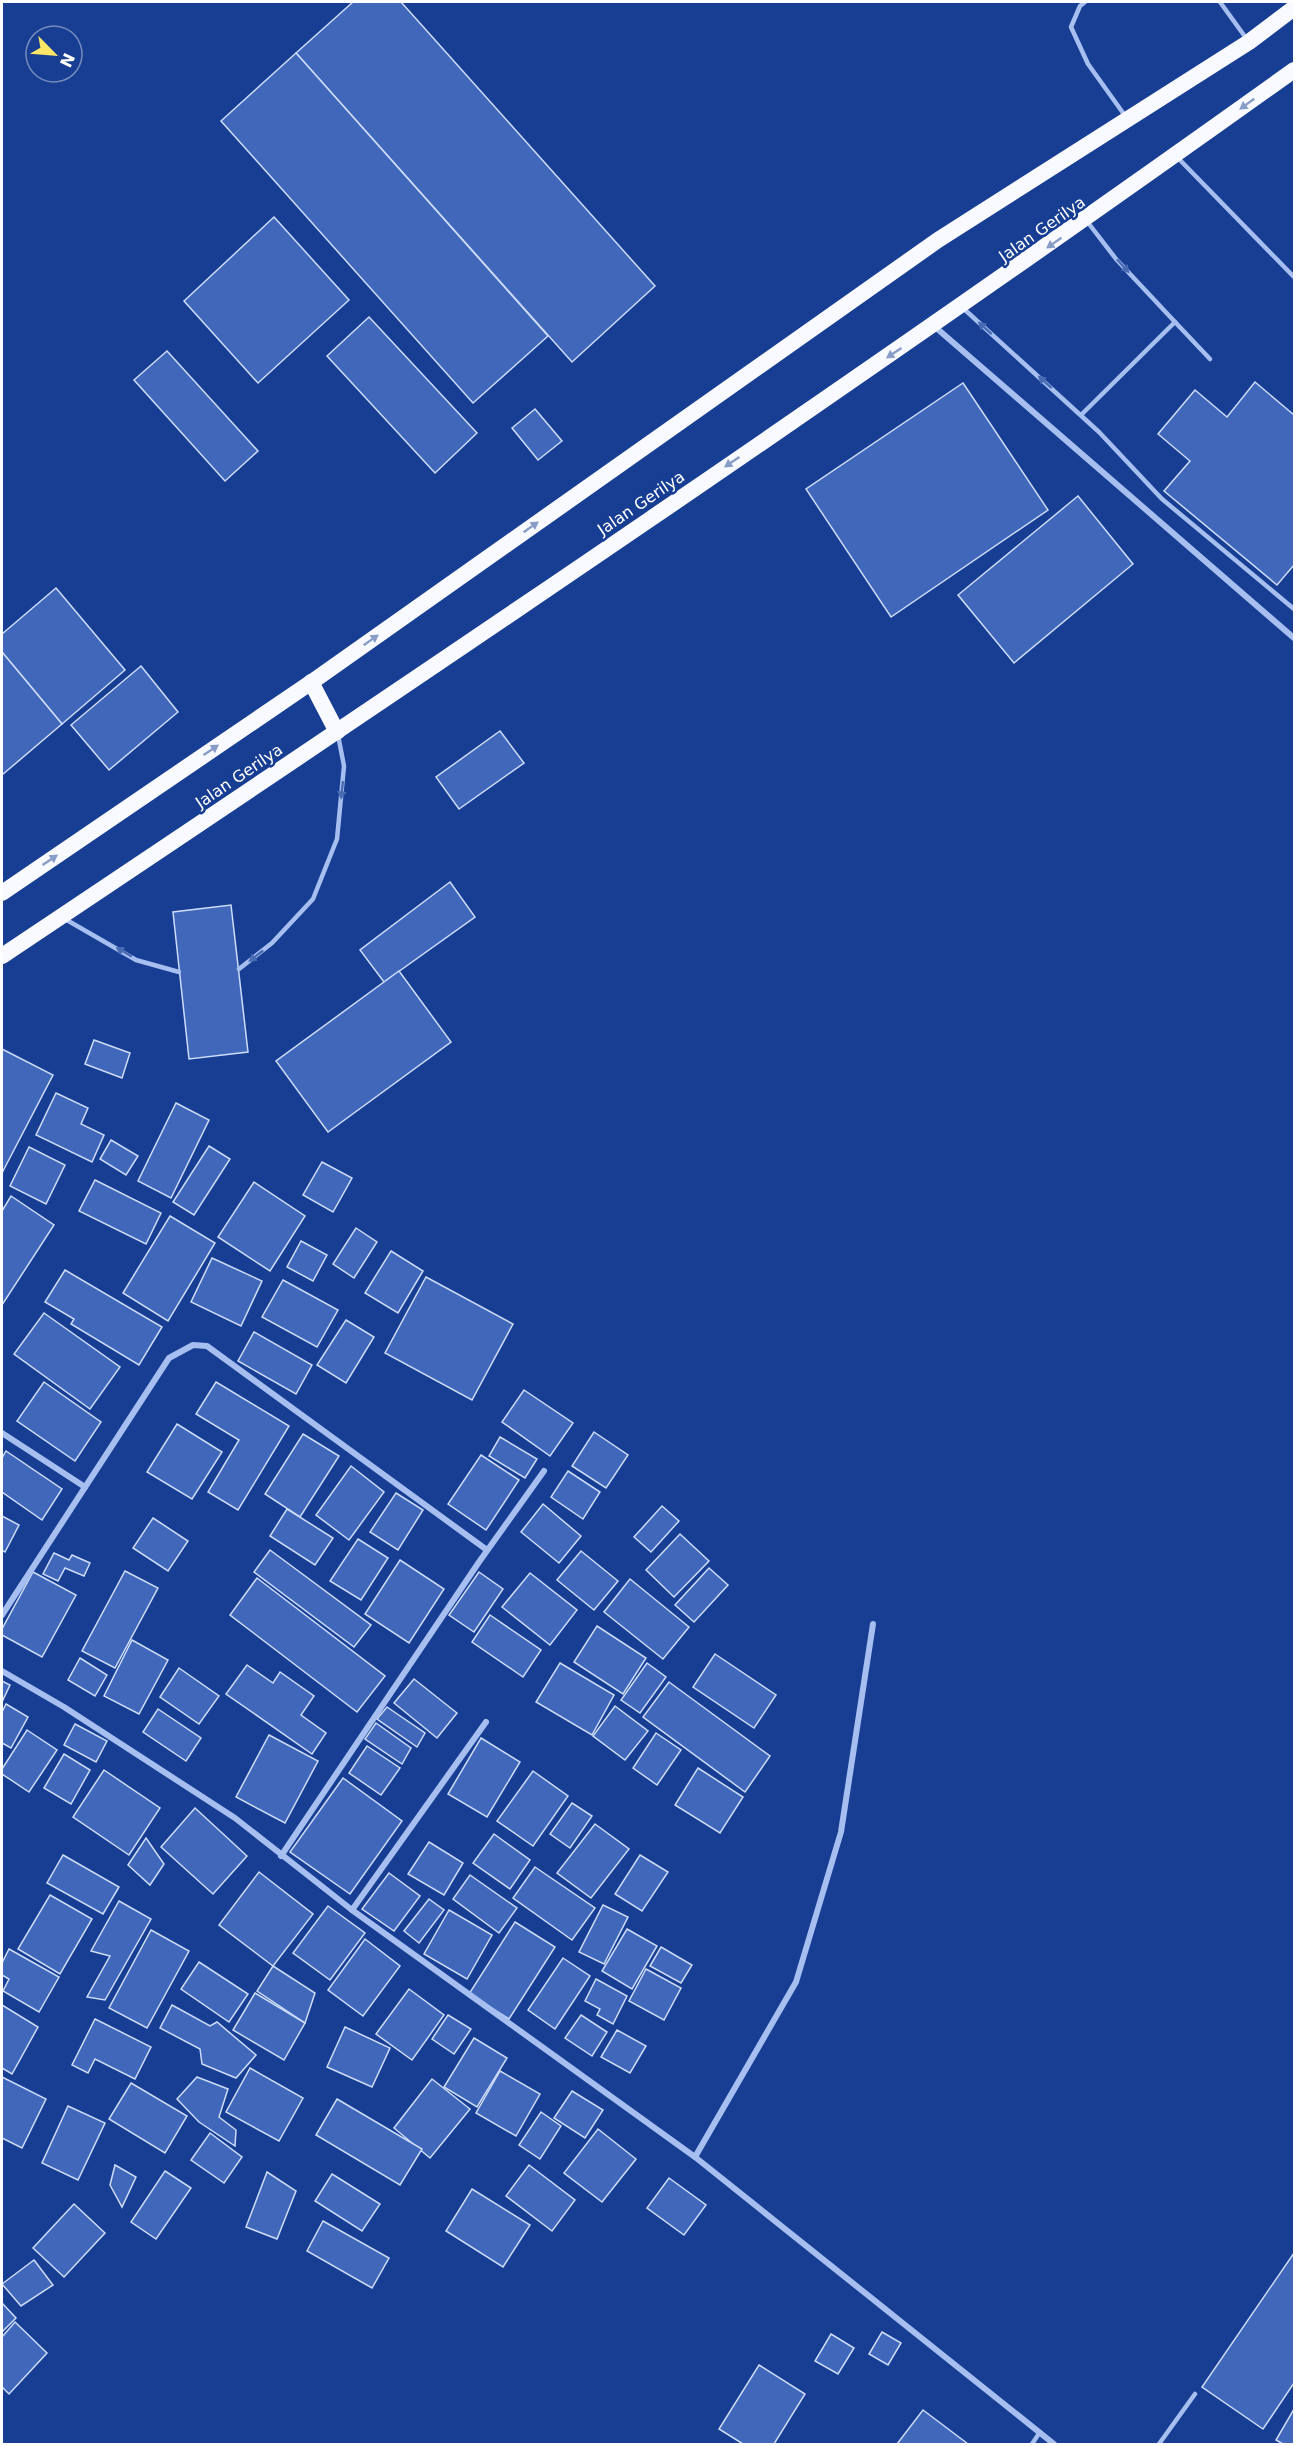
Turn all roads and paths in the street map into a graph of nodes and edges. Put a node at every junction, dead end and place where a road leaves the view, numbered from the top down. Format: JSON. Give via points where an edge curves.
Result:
{"nodes":[{"id":1,"x":1085,"y":2,"type":"edge"},
{"id":2,"x":1220,"y":2,"type":"edge"},
{"id":3,"x":1294,"y":8,"type":"edge"},
{"id":4,"x":1249,"y":42,"type":"junction"},
{"id":5,"x":1294,"y":70,"type":"edge"},
{"id":6,"x":1128,"y":119,"type":"junction"},
{"id":7,"x":1175,"y":155,"type":"junction"},
{"id":8,"x":1086,"y":220,"type":"junction"},
{"id":9,"x":1294,"y":277,"type":"edge"},
{"id":10,"x":962,"y":307,"type":"junction"},
{"id":11,"x":1175,"y":322,"type":"junction"},
{"id":12,"x":934,"y":326,"type":"junction"},
{"id":13,"x":1210,"y":359,"type":"dead end"},
{"id":14,"x":1081,"y":415,"type":"junction"},
{"id":15,"x":1294,"y":609,"type":"edge"},
{"id":16,"x":1294,"y":638,"type":"edge"},
{"id":17,"x":311,"y":682,"type":"junction"},
{"id":18,"x":337,"y":732,"type":"junction"},
{"id":19,"x":2,"y":893,"type":"edge"},
{"id":20,"x":61,"y":916,"type":"junction"},
{"id":21,"x":2,"y":956,"type":"edge"},
{"id":22,"x":239,"y":969,"type":"dead end"},
{"id":23,"x":179,"y":972,"type":"dead end"},
{"id":24,"x":2,"y":1433,"type":"edge"},
{"id":25,"x":544,"y":1471,"type":"dead end"},
{"id":26,"x":85,"y":1487,"type":"junction"},
{"id":27,"x":488,"y":1550,"type":"junction"},
{"id":28,"x":2,"y":1615,"type":"edge"},
{"id":29,"x":873,"y":1624,"type":"dead end"},
{"id":30,"x":2,"y":1671,"type":"edge"},
{"id":31,"x":486,"y":1722,"type":"dead end"},
{"id":32,"x":282,"y":1856,"type":"junction"},
{"id":33,"x":352,"y":1910,"type":"junction"},
{"id":34,"x":695,"y":2157,"type":"junction"},
{"id":35,"x":1196,"y":2394,"type":"dead end"},
{"id":36,"x":1040,"y":2432,"type":"junction"},
{"id":37,"x":1032,"y":2445,"type":"edge"},
{"id":38,"x":1054,"y":2445,"type":"edge"},
{"id":39,"x":1159,"y":2445,"type":"edge"}],
"edges":[{"from":1,"to":6,"type":"lane","via":[[1071,27],[1088,64]]},
{"from":2,"to":4,"type":"lane"},
{"from":3,"to":4,"type":"highway"},
{"from":4,"to":6,"type":"highway"},
{"from":5,"to":7,"type":"highway","name":"Jalan Gerilya","one_way":true},
{"from":17,"to":6,"type":"highway","one_way":true,"via":[[938,240]]},
{"from":7,"to":8,"type":"highway","name":"Jalan Gerilya"},
{"from":7,"to":9,"type":"lane"},
{"from":8,"to":10,"type":"highway","name":"Jalan Gerilya","one_way":true},
{"from":8,"to":11,"type":"lane","one_way":true,"via":[[1116,259]]},
{"from":10,"to":12,"type":"highway","name":"Jalan Gerilya"},
{"from":14,"to":10,"type":"lane","one_way":true},
{"from":11,"to":13,"type":"lane"},
{"from":11,"to":14,"type":"lane"},
{"from":12,"to":16,"type":"street"},
{"from":12,"to":18,"type":"highway","name":"Jalan Gerilya","one_way":true},
{"from":14,"to":15,"type":"lane","via":[[1162,499]]},
{"from":17,"to":18,"type":"highway"},
{"from":19,"to":17,"type":"highway","one_way":true},
{"from":18,"to":20,"type":"highway","name":"Jalan Gerilya"},
{"from":18,"to":22,"type":"lane","one_way":true,"via":[[345,766],[337,839],[313,899],[272,943]]},
{"from":20,"to":21,"type":"highway","name":"Jalan Gerilya"},
{"from":23,"to":20,"type":"lane","one_way":true,"via":[[136,960]]},
{"from":24,"to":26,"type":"street"},
{"from":25,"to":27,"type":"street"},
{"from":26,"to":27,"type":"street","via":[[170,1358],[193,1345],[207,1346]]},
{"from":26,"to":28,"type":"street"},
{"from":27,"to":32,"type":"street"},
{"from":29,"to":34,"type":"street","via":[[841,1832],[796,1982]]},
{"from":30,"to":32,"type":"street","via":[[236,1818]]},
{"from":31,"to":33,"type":"street"},
{"from":32,"to":33,"type":"street"},
{"from":33,"to":34,"type":"street"},
{"from":34,"to":36,"type":"street"},
{"from":35,"to":39,"type":"lane"},
{"from":36,"to":37,"type":"lane"},
{"from":36,"to":38,"type":"street"}]}
